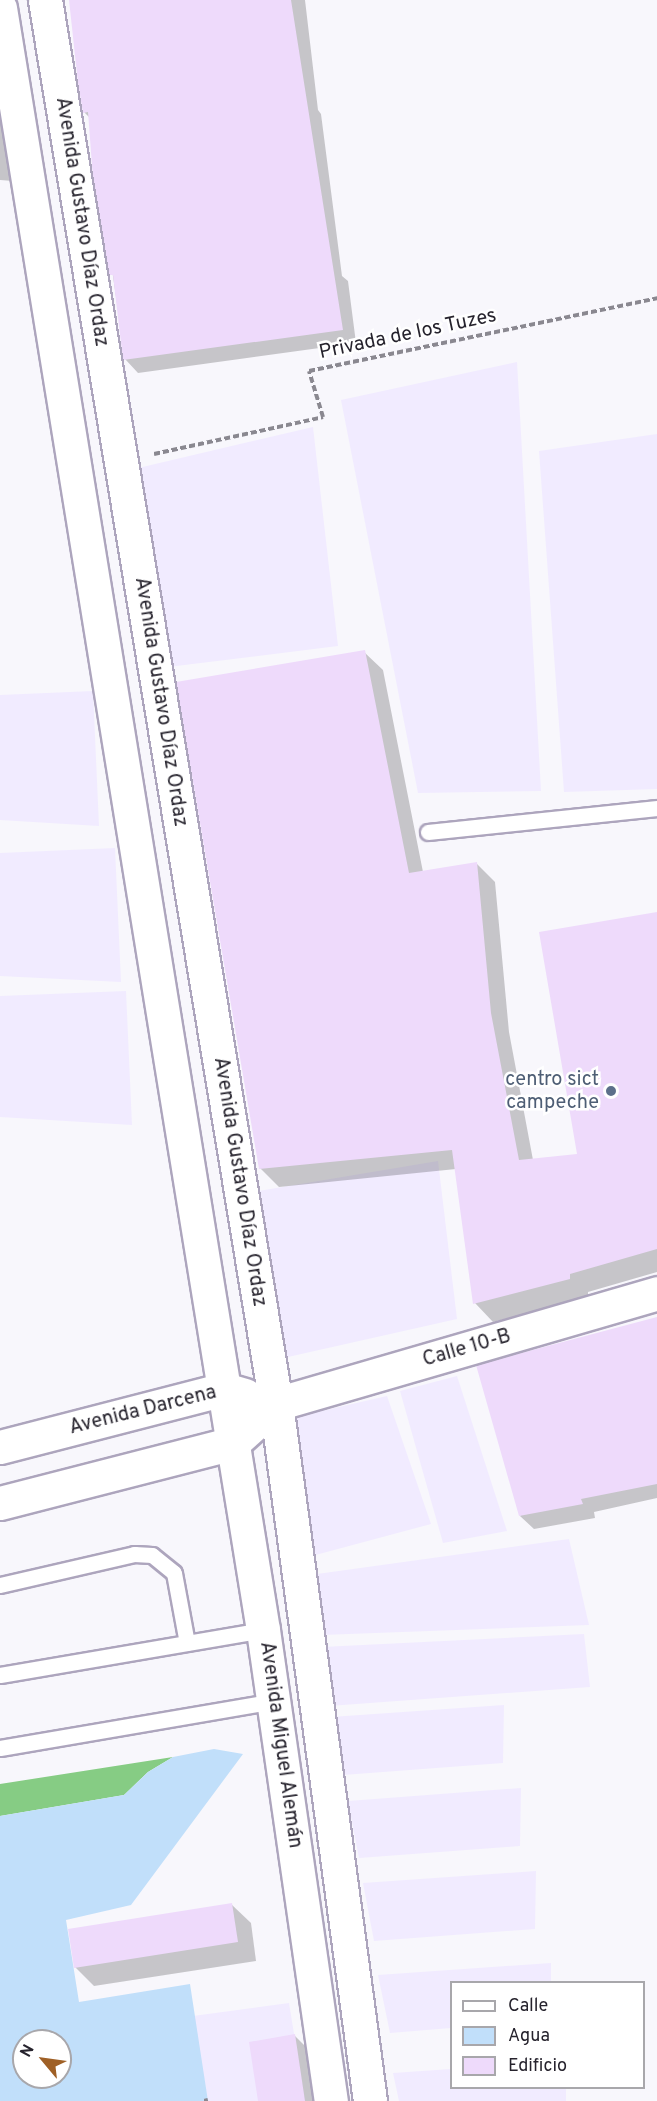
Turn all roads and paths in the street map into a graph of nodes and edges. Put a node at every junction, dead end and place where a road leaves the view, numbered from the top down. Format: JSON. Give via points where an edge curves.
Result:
{"nodes":[{"id":1,"x":45,"y":0,"type":"edge"},
{"id":2,"x":0,"y":8,"type":"edge"},
{"id":3,"x":657,"y":297,"type":"edge"},
{"id":4,"x":121,"y":461,"type":"junction"},
{"id":5,"x":657,"y":808,"type":"edge"},
{"id":6,"x":428,"y":832,"type":"dead end"},
{"id":7,"x":657,"y":1293,"type":"edge"},
{"id":8,"x":224,"y":1389,"type":"junction"},
{"id":9,"x":276,"y":1404,"type":"junction"},
{"id":10,"x":233,"y":1443,"type":"junction"},
{"id":11,"x":0,"y":1447,"type":"edge"},
{"id":12,"x":0,"y":1503,"type":"edge"},
{"id":13,"x":0,"y":1585,"type":"edge"},
{"id":14,"x":263,"y":1630,"type":"junction"},
{"id":15,"x":187,"y":1643,"type":"junction"},
{"id":16,"x":0,"y":1675,"type":"edge"},
{"id":17,"x":274,"y":1701,"type":"junction"},
{"id":18,"x":0,"y":1748,"type":"edge"},
{"id":19,"x":331,"y":2101,"type":"edge"},
{"id":20,"x":370,"y":2101,"type":"edge"}],
"edges":[{"from":1,"to":4,"type":"street","name":"Avenida Gustavo Díaz Ordaz"},
{"from":2,"to":8,"type":"street"},
{"from":3,"to":4,"type":"path","name":"Privada de los Tuzes","via":[[309,371],[322,417]]},
{"from":4,"to":9,"type":"street","name":"Avenida Gustavo Díaz Ordaz"},
{"from":5,"to":6,"type":"lane"},
{"from":7,"to":9,"type":"street","name":"Calle 10-B"},
{"from":8,"to":9,"type":"street","name":"Avenida Darcena"},
{"from":8,"to":10,"type":"street","name":"Avenida Miguel Alemán"},
{"from":8,"to":11,"type":"street","name":"Avenida Darcena"},
{"from":9,"to":10,"type":"street"},
{"from":9,"to":20,"type":"street","name":"Avenida Miguel Alemán"},
{"from":10,"to":12,"type":"street"},
{"from":10,"to":14,"type":"street","name":"Avenida Miguel Alemán"},
{"from":13,"to":15,"type":"lane","via":[[134,1554],[152,1555],[174,1573]]},
{"from":14,"to":15,"type":"lane"},
{"from":14,"to":17,"type":"street","name":"Avenida Miguel Alemán"},
{"from":15,"to":16,"type":"lane"},
{"from":17,"to":18,"type":"lane"},
{"from":17,"to":19,"type":"street","name":"Avenida Miguel Alemán"}]}
